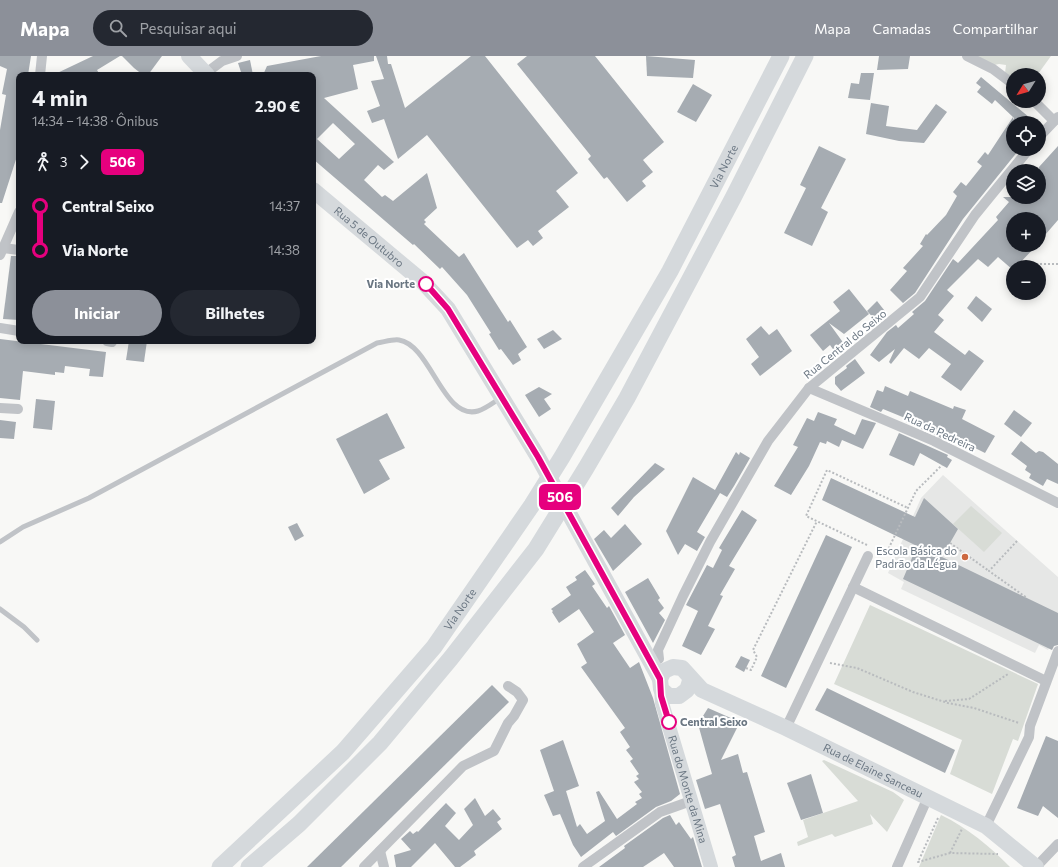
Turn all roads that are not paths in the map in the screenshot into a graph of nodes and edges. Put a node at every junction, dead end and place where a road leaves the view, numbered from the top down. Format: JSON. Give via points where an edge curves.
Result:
{"nodes":[{"id":1,"x":42,"y":56,"type":"edge"},
{"id":2,"x":189,"y":56,"type":"edge"},
{"id":3,"x":237,"y":56,"type":"edge"},
{"id":4,"x":781,"y":56,"type":"edge"},
{"id":5,"x":805,"y":56,"type":"edge"},
{"id":6,"x":967,"y":56,"type":"edge"},
{"id":7,"x":40,"y":72,"type":"edge"},
{"id":8,"x":205,"y":72,"type":"edge"},
{"id":9,"x":210,"y":72,"type":"edge"},
{"id":10,"x":1006,"y":79,"type":"edge"},
{"id":11,"x":1043,"y":108,"type":"edge"},
{"id":12,"x":1056,"y":119,"type":"edge"},
{"id":13,"x":1046,"y":130,"type":"edge"},
{"id":14,"x":1023,"y":156,"type":"edge"},
{"id":15,"x":316,"y":193,"type":"edge"},
{"id":16,"x":16,"y":219,"type":"edge"},
{"id":17,"x":16,"y":250,"type":"edge"},
{"id":18,"x":2,"y":252,"type":"edge"},
{"id":19,"x":0,"y":328,"type":"edge"},
{"id":20,"x":16,"y":331,"type":"edge"},
{"id":21,"x":809,"y":388,"type":"junction"},
{"id":22,"x":502,"y":397,"type":"junction"},
{"id":23,"x":0,"y":408,"type":"edge"},
{"id":24,"x":18,"y":409,"type":"dead end"},
{"id":25,"x":1058,"y":504,"type":"edge"},
{"id":26,"x":0,"y":542,"type":"edge"},
{"id":27,"x":868,"y":556,"type":"dead end"},
{"id":28,"x":853,"y":587,"type":"junction"},
{"id":29,"x":0,"y":609,"type":"edge"},
{"id":30,"x":37,"y":640,"type":"dead end"},
{"id":31,"x":1058,"y":651,"type":"edge"},
{"id":32,"x":659,"y":670,"type":"junction"},
{"id":33,"x":689,"y":676,"type":"junction"},
{"id":34,"x":1046,"y":681,"type":"junction"},
{"id":35,"x":508,"y":686,"type":"dead end"},
{"id":36,"x":702,"y":690,"type":"junction"},
{"id":37,"x":681,"y":695,"type":"junction"},
{"id":38,"x":666,"y":711,"type":"junction"},
{"id":39,"x":786,"y":728,"type":"junction"},
{"id":40,"x":928,"y":797,"type":"junction"},
{"id":41,"x":691,"y":801,"type":"junction"},
{"id":42,"x":986,"y":826,"type":"junction"},
{"id":43,"x":1058,"y":844,"type":"edge"},
{"id":44,"x":380,"y":851,"type":"junction"},
{"id":45,"x":220,"y":867,"type":"edge"},
{"id":46,"x":249,"y":867,"type":"edge"},
{"id":47,"x":364,"y":867,"type":"edge"},
{"id":48,"x":384,"y":867,"type":"edge"},
{"id":49,"x":583,"y":867,"type":"edge"},
{"id":50,"x":711,"y":867,"type":"edge"},
{"id":51,"x":897,"y":867,"type":"edge"},
{"id":52,"x":1036,"y":867,"type":"edge"}],
"edges":[{"from":1,"to":7,"type":"street"},
{"from":2,"to":8,"type":"main road"},
{"from":3,"to":9,"type":"street","via":[[222,62]]},
{"from":4,"to":45,"type":"highway","name":"Via Norte","via":[[670,271],[562,457],[434,647],[354,741]]},
{"from":5,"to":46,"type":"highway","name":"Via Norte","via":[[634,384],[536,549],[451,658],[380,743],[300,824]]},
{"from":6,"to":10,"type":"street"},
{"from":11,"to":12,"type":"street"},
{"from":12,"to":13,"type":"street"},
{"from":14,"to":21,"type":"street","name":"Rua Central do Seixo","via":[[975,214],[920,297]]},
{"from":15,"to":22,"type":"main road","name":"Rua 5 de Outubro","via":[[437,295]]},
{"from":16,"to":18,"type":"street"},
{"from":17,"to":18,"type":"street"},
{"from":19,"to":20,"type":"street"},
{"from":21,"to":25,"type":"street","name":"Rua da Pedreira","via":[[934,441]]},
{"from":21,"to":32,"type":"street","name":"Rua Central do Seixo","via":[[768,441],[710,542],[658,650]]},
{"from":22,"to":26,"type":"lane","via":[[477,411],[460,409],[448,397],[417,350],[399,340],[377,343],[88,498],[22,527]]},
{"from":22,"to":32,"type":"main road","name":"Rua 5 de Outubro"},
{"from":23,"to":24,"type":"street"},
{"from":27,"to":28,"type":"street"},
{"from":28,"to":34,"type":"street"},
{"from":28,"to":39,"type":"street"},
{"from":29,"to":30,"type":"lane"},
{"from":31,"to":34,"type":"street"},
{"from":32,"to":33,"type":"main road","via":[[679,667]]},
{"from":32,"to":37,"type":"main road","via":[[669,696]]},
{"from":32,"to":38,"type":"main road","name":"Rua do Monte da Mina","via":[[661,696]]},
{"from":33,"to":36,"type":"main road","name":"Rua de Elaine Sanceau"},
{"from":33,"to":37,"type":"main road","via":[[690,686]]},
{"from":34,"to":42,"type":"street","via":[[1030,726],[1029,737]]},
{"from":35,"to":44,"type":"street","via":[[523,700],[494,751],[463,766]]},
{"from":36,"to":37,"type":"main road","via":[[692,690]]},
{"from":36,"to":39,"type":"main road","name":"Rua de Elaine Sanceau"},
{"from":37,"to":38,"type":"main road"},
{"from":38,"to":41,"type":"main road","name":"Rua do Monte da Mina"},
{"from":39,"to":40,"type":"main road","name":"Rua de Elaine Sanceau"},
{"from":40,"to":42,"type":"main road","name":"Rua de Elaine Sanceau"},
{"from":40,"to":51,"type":"street"},
{"from":41,"to":49,"type":"street","via":[[660,812]]},
{"from":41,"to":50,"type":"main road","name":"Rua do Monte da Mina"},
{"from":42,"to":52,"type":"main road","name":"Rua de Elaine Sanceau"},
{"from":43,"to":52,"type":"street"},
{"from":44,"to":47,"type":"street"},
{"from":44,"to":48,"type":"street"}]}
